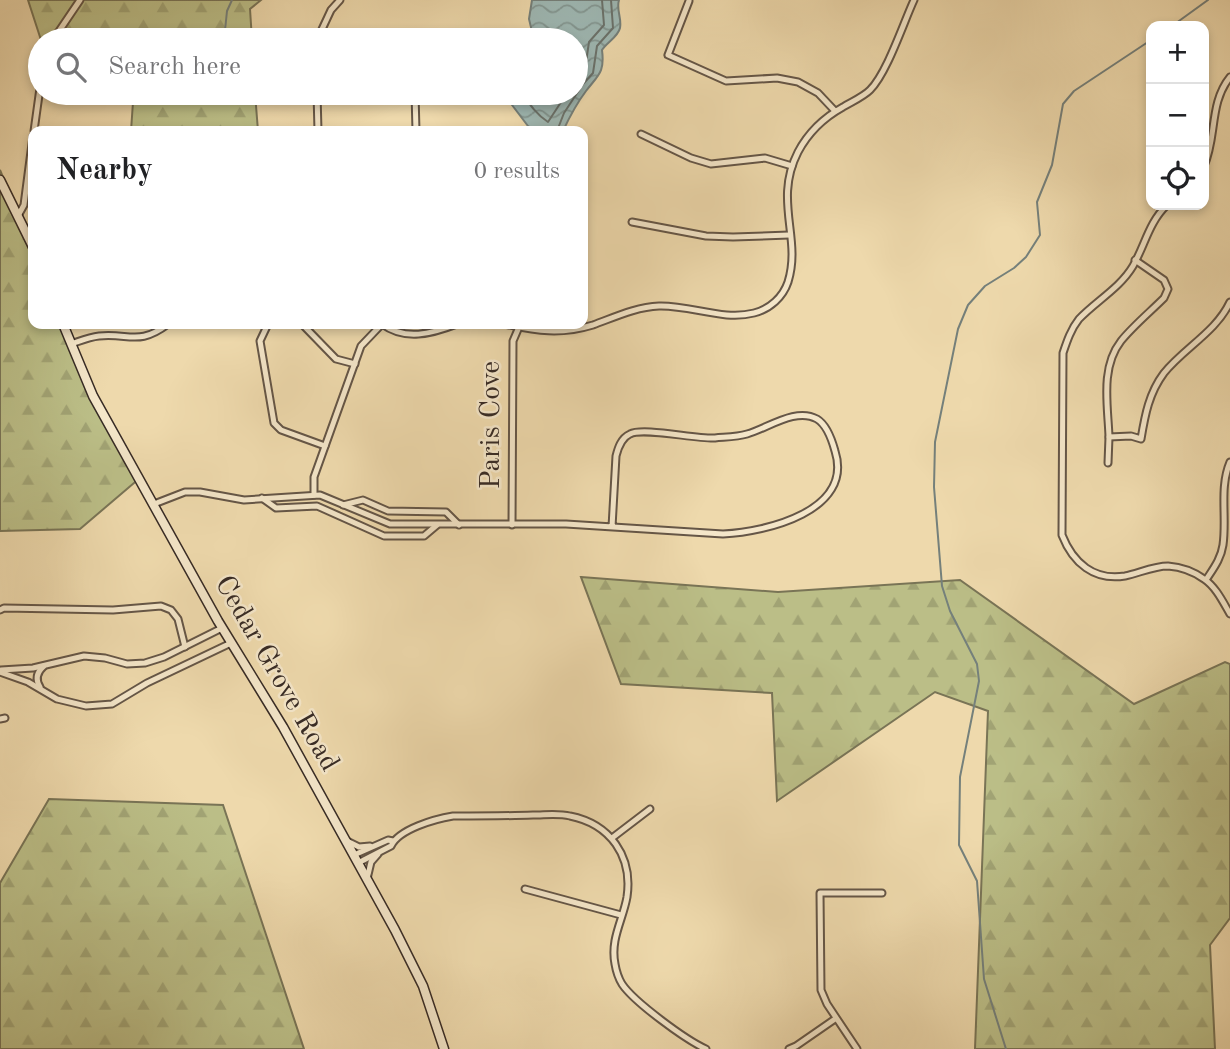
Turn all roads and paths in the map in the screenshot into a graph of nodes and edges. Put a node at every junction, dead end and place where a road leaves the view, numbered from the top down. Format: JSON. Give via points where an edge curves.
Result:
{"nodes":[{"id":1,"x":80,"y":0,"type":"edge"},
{"id":2,"x":340,"y":0,"type":"edge"},
{"id":3,"x":914,"y":0,"type":"edge"},
{"id":4,"x":689,"y":1,"type":"edge"},
{"id":5,"x":61,"y":28,"type":"edge"},
{"id":6,"x":323,"y":28,"type":"edge"},
{"id":7,"x":1230,"y":77,"type":"edge"},
{"id":8,"x":38,"y":105,"type":"edge"},
{"id":9,"x":317,"y":105,"type":"edge"},
{"id":10,"x":415,"y":105,"type":"edge"},
{"id":11,"x":835,"y":111,"type":"junction"},
{"id":12,"x":35,"y":126,"type":"edge"},
{"id":13,"x":318,"y":126,"type":"edge"},
{"id":14,"x":416,"y":126,"type":"edge"},
{"id":15,"x":641,"y":134,"type":"dead end"},
{"id":16,"x":1209,"y":153,"type":"edge"},
{"id":17,"x":792,"y":166,"type":"junction"},
{"id":18,"x":28,"y":177,"type":"edge"},
{"id":19,"x":0,"y":180,"type":"edge"},
{"id":20,"x":1161,"y":210,"type":"edge"},
{"id":21,"x":19,"y":214,"type":"junction"},
{"id":22,"x":632,"y":222,"type":"dead end"},
{"id":23,"x":28,"y":235,"type":"edge"},
{"id":24,"x":789,"y":235,"type":"junction"},
{"id":25,"x":1135,"y":260,"type":"junction"},
{"id":26,"x":1230,"y":302,"type":"edge"},
{"id":27,"x":588,"y":325,"type":"edge"},
{"id":28,"x":66,"y":329,"type":"edge"},
{"id":29,"x":162,"y":329,"type":"edge"},
{"id":30,"x":266,"y":329,"type":"edge"},
{"id":31,"x":307,"y":329,"type":"edge"},
{"id":32,"x":377,"y":329,"type":"edge"},
{"id":33,"x":389,"y":329,"type":"edge"},
{"id":34,"x":440,"y":329,"type":"edge"},
{"id":35,"x":518,"y":329,"type":"edge"},
{"id":36,"x":529,"y":329,"type":"edge"},
{"id":37,"x":574,"y":329,"type":"edge"},
{"id":38,"x":71,"y":344,"type":"junction"},
{"id":39,"x":355,"y":364,"type":"junction"},
{"id":40,"x":1109,"y":437,"type":"junction"},
{"id":41,"x":325,"y":446,"type":"junction"},
{"id":42,"x":1230,"y":461,"type":"edge"},
{"id":43,"x":1108,"y":464,"type":"dead end"},
{"id":44,"x":314,"y":495,"type":"junction"},
{"id":45,"x":262,"y":498,"type":"junction"},
{"id":46,"x":154,"y":504,"type":"junction"},
{"id":47,"x":343,"y":505,"type":"junction"},
{"id":48,"x":512,"y":524,"type":"junction"},
{"id":49,"x":437,"y":525,"type":"junction"},
{"id":50,"x":459,"y":525,"type":"junction"},
{"id":51,"x":612,"y":527,"type":"junction"},
{"id":52,"x":1206,"y":580,"type":"junction"},
{"id":53,"x":0,"y":610,"type":"edge"},
{"id":54,"x":1230,"y":614,"type":"edge"},
{"id":55,"x":222,"y":628,"type":"junction"},
{"id":56,"x":232,"y":643,"type":"junction"},
{"id":57,"x":185,"y":646,"type":"junction"},
{"id":58,"x":47,"y":664,"type":"junction"},
{"id":59,"x":0,"y":671,"type":"edge"},
{"id":60,"x":42,"y":691,"type":"junction"},
{"id":61,"x":650,"y":809,"type":"dead end"},
{"id":62,"x":612,"y":838,"type":"junction"},
{"id":63,"x":345,"y":840,"type":"junction"},
{"id":64,"x":393,"y":841,"type":"junction"},
{"id":65,"x":376,"y":845,"type":"junction"},
{"id":66,"x":379,"y":852,"type":"junction"},
{"id":67,"x":356,"y":859,"type":"junction"},
{"id":68,"x":367,"y":879,"type":"junction"},
{"id":69,"x":525,"y":889,"type":"dead end"},
{"id":70,"x":882,"y":893,"type":"dead end"},
{"id":71,"x":621,"y":915,"type":"junction"},
{"id":72,"x":835,"y":1018,"type":"junction"},
{"id":73,"x":444,"y":1049,"type":"edge"},
{"id":74,"x":706,"y":1049,"type":"edge"},
{"id":75,"x":789,"y":1049,"type":"edge"},
{"id":76,"x":857,"y":1049,"type":"edge"}],
"edges":[{"from":1,"to":5,"type":"street"},
{"from":2,"to":6,"type":"street"},
{"from":3,"to":11,"type":"street","via":[[880,77],[869,92]]},
{"from":4,"to":11,"type":"street","via":[[668,55],[726,80],[798,82],[818,93]]},
{"from":7,"to":16,"type":"street","via":[[1217,100]]},
{"from":8,"to":12,"type":"street"},
{"from":9,"to":13,"type":"street"},
{"from":10,"to":14,"type":"street"},
{"from":11,"to":17,"type":"street","via":[[814,130]]},
{"from":15,"to":17,"type":"street","via":[[711,164],[765,158]]},
{"from":17,"to":24,"type":"street","via":[[786,198]]},
{"from":18,"to":21,"type":"street"},
{"from":19,"to":21,"type":"main road"},
{"from":20,"to":25,"type":"street"},
{"from":21,"to":23,"type":"main road"},
{"from":22,"to":24,"type":"street","via":[[706,236]]},
{"from":24,"to":27,"type":"street","via":[[788,283],[776,302],[756,313],[736,316],[662,306]]},
{"from":25,"to":40,"type":"street","via":[[1164,280],[1168,289],[1121,341],[1112,359],[1106,388]]},
{"from":25,"to":52,"type":"street","via":[[1114,288],[1078,320],[1063,353],[1062,536],[1071,556],[1107,577],[1166,566],[1187,569]]},
{"from":26,"to":40,"type":"street","via":[[1223,316],[1156,386],[1141,439]]},
{"from":28,"to":38,"type":"main road","name":"Cedar Grove Road"},
{"from":29,"to":38,"type":"street","via":[[139,338],[97,336]]},
{"from":30,"to":41,"type":"street","via":[[260,341],[274,422],[281,430]]},
{"from":31,"to":39,"type":"street","via":[[336,359]]},
{"from":32,"to":39,"type":"street","via":[[361,346]]},
{"from":33,"to":34,"type":"street","via":[[407,335]]},
{"from":35,"to":48,"type":"street","name":"Paris Cove","via":[[513,341]]},
{"from":36,"to":37,"type":"street"},
{"from":38,"to":46,"type":"main road","name":"Cedar Grove Road","via":[[93,397]]},
{"from":39,"to":41,"type":"street"},
{"from":40,"to":43,"type":"street"},
{"from":41,"to":44,"type":"street","via":[[314,477]]},
{"from":42,"to":52,"type":"street","via":[[1224,485],[1223,544]]},
{"from":44,"to":45,"type":"street"},
{"from":44,"to":47,"type":"street"},
{"from":45,"to":46,"type":"street","via":[[185,492]]},
{"from":45,"to":49,"type":"street","via":[[276,508],[317,506],[384,536],[424,536]]},
{"from":46,"to":55,"type":"main road","name":"Cedar Grove Road"},
{"from":47,"to":49,"type":"street","via":[[390,524]]},
{"from":47,"to":50,"type":"street","via":[[363,500],[388,511],[446,512]]},
{"from":48,"to":50,"type":"street"},
{"from":48,"to":51,"type":"street"},
{"from":49,"to":50,"type":"street"},
{"from":51,"to":51,"type":"street","via":[[723,534],[764,530],[827,498],[838,460],[832,439],[821,421],[808,415],[795,415],[730,437],[630,433],[616,456]]},
{"from":52,"to":54,"type":"street"},
{"from":53,"to":57,"type":"street","via":[[161,606],[172,610],[178,619]]},
{"from":55,"to":56,"type":"main road","name":"Cedar Grove Road"},
{"from":55,"to":57,"type":"street"},
{"from":56,"to":60,"type":"street","via":[[112,704],[86,706]]},
{"from":56,"to":63,"type":"main road","name":"Cedar Grove Road"},
{"from":57,"to":58,"type":"street","via":[[145,663],[84,656]]},
{"from":58,"to":59,"type":"street"},
{"from":58,"to":60,"type":"street","via":[[36,677]]},
{"from":59,"to":60,"type":"street"},
{"from":61,"to":62,"type":"street"},
{"from":62,"to":64,"type":"street","via":[[589,821],[567,815],[478,816],[435,819]]},
{"from":62,"to":71,"type":"street","via":[[627,869]]},
{"from":63,"to":65,"type":"street","via":[[359,847]]},
{"from":63,"to":67,"type":"main road","name":"Cedar Grove Road"},
{"from":64,"to":65,"type":"street"},
{"from":64,"to":66,"type":"street"},
{"from":65,"to":67,"type":"street"},
{"from":66,"to":67,"type":"street"},
{"from":66,"to":68,"type":"street"},
{"from":67,"to":68,"type":"main road","name":"Cedar Grove Road"},
{"from":68,"to":73,"type":"main road","name":"Cedar Grove Road","via":[[424,986]]},
{"from":69,"to":71,"type":"street"},
{"from":70,"to":72,"type":"street","via":[[820,893],[821,990]]},
{"from":71,"to":74,"type":"street","via":[[613,948],[623,984]]},
{"from":72,"to":75,"type":"street"},
{"from":72,"to":76,"type":"street"}]}
